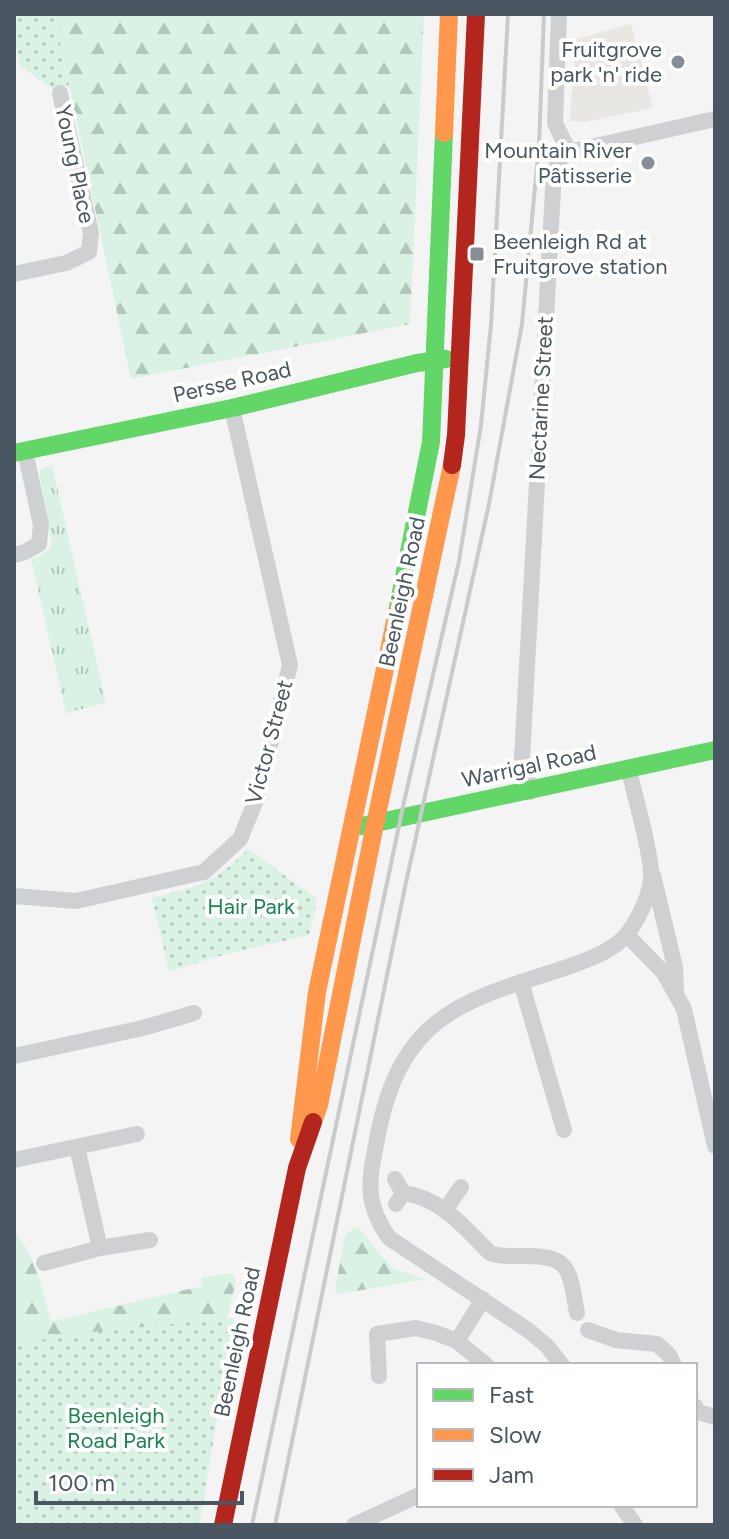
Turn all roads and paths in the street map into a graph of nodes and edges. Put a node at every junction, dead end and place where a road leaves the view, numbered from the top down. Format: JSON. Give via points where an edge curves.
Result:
{"nodes":[{"id":1,"x":449,"y":14,"type":"edge"},
{"id":2,"x":476,"y":14,"type":"edge"},
{"id":3,"x":559,"y":14,"type":"edge"},
{"id":4,"x":60,"y":93,"type":"dead end"},
{"id":5,"x":715,"y":119,"type":"edge"},
{"id":6,"x":569,"y":152,"type":"junction"},
{"id":7,"x":14,"y":274,"type":"edge"},
{"id":8,"x":434,"y":359,"type":"junction"},
{"id":9,"x":460,"y":360,"type":"junction"},
{"id":10,"x":232,"y":408,"type":"junction"},
{"id":11,"x":20,"y":452,"type":"edge"},
{"id":12,"x":14,"y":555,"type":"edge"},
{"id":13,"x":715,"y":750,"type":"edge"},
{"id":14,"x":389,"y":768,"type":"junction"},
{"id":15,"x":629,"y":770,"type":"junction"},
{"id":16,"x":530,"y":792,"type":"junction"},
{"id":17,"x":420,"y":815,"type":"junction"},
{"id":18,"x":375,"y":824,"type":"junction"},
{"id":19,"x":353,"y":827,"type":"junction"},
{"id":20,"x":652,"y":874,"type":"junction"},
{"id":21,"x":14,"y":896,"type":"edge"},
{"id":22,"x":627,"y":935,"type":"junction"},
{"id":23,"x":521,"y":982,"type":"junction"},
{"id":24,"x":676,"y":990,"type":"junction"},
{"id":25,"x":194,"y":1013,"type":"dead end"},
{"id":26,"x":14,"y":1056,"type":"edge"},
{"id":27,"x":707,"y":1076,"type":"edge"},
{"id":28,"x":564,"y":1130,"type":"dead end"},
{"id":29,"x":137,"y":1134,"type":"dead end"},
{"id":30,"x":715,"y":1146,"type":"edge"},
{"id":31,"x":77,"y":1147,"type":"junction"},
{"id":32,"x":14,"y":1160,"type":"edge"},
{"id":33,"x":297,"y":1168,"type":"junction"},
{"id":34,"x":461,"y":1187,"type":"dead end"},
{"id":35,"x":398,"y":1192,"type":"dead end"},
{"id":36,"x":446,"y":1209,"type":"junction"},
{"id":37,"x":150,"y":1240,"type":"dead end"},
{"id":38,"x":100,"y":1248,"type":"junction"},
{"id":39,"x":44,"y":1263,"type":"dead end"},
{"id":40,"x":483,"y":1299,"type":"junction"},
{"id":41,"x":577,"y":1313,"type":"dead end"},
{"id":42,"x":588,"y":1330,"type":"dead end"},
{"id":43,"x":457,"y":1341,"type":"junction"},
{"id":44,"x":484,"y":1363,"type":"edge"},
{"id":45,"x":560,"y":1363,"type":"edge"},
{"id":46,"x":673,"y":1363,"type":"edge"},
{"id":47,"x":379,"y":1376,"type":"dead end"},
{"id":48,"x":417,"y":1496,"type":"edge"},
{"id":49,"x":622,"y":1507,"type":"edge"},
{"id":50,"x":223,"y":1525,"type":"edge"},
{"id":51,"x":354,"y":1525,"type":"edge"},
{"id":52,"x":635,"y":1525,"type":"edge"}],
"edges":[{"from":1,"to":8,"type":"main road","name":"Beenleigh Road"},
{"from":2,"to":9,"type":"main road","name":"Beenleigh Road"},
{"from":3,"to":6,"type":"street","via":[[555,123]]},
{"from":4,"to":7,"type":"street","name":"Young Place","via":[[91,233],[89,252],[66,263]]},
{"from":5,"to":6,"type":"street"},
{"from":6,"to":16,"type":"street","name":"Nectarine Street","via":[[554,171],[547,272],[522,758]]},
{"from":8,"to":9,"type":"main road","name":"Persse Road"},
{"from":8,"to":10,"type":"main road","name":"Persse Road"},
{"from":8,"to":19,"type":"main road","name":"Beenleigh Road","via":[[431,442]]},
{"from":9,"to":14,"type":"main road","name":"Beenleigh Road","via":[[449,487]]},
{"from":10,"to":11,"type":"main road","name":"Persse Road"},
{"from":10,"to":21,"type":"street","name":"Victor Street","via":[[290,665],[256,800],[240,839],[204,872],[76,901]]},
{"from":11,"to":12,"type":"street","via":[[41,525],[39,544]]},
{"from":13,"to":15,"type":"main road","name":"Warrigal Road"},
{"from":14,"to":17,"type":"main road","via":[[411,812]]},
{"from":14,"to":18,"type":"main road","name":"Beenleigh Road"},
{"from":15,"to":16,"type":"main road","name":"Warrigal Road"},
{"from":15,"to":20,"type":"street"},
{"from":16,"to":17,"type":"main road","name":"Warrigal Road"},
{"from":17,"to":18,"type":"main road","name":"Warrigal Road"},
{"from":18,"to":19,"type":"main road","name":"Warrigal Road"},
{"from":18,"to":33,"type":"main road","name":"Beenleigh Road","via":[[319,1105]]},
{"from":19,"to":33,"type":"main road","name":"Beenleigh Road","via":[[317,992]]},
{"from":20,"to":22,"type":"street","via":[[643,908]]},
{"from":20,"to":24,"type":"street"},
{"from":22,"to":23,"type":"street","via":[[596,957]]},
{"from":22,"to":24,"type":"street"},
{"from":23,"to":28,"type":"street"},
{"from":23,"to":40,"type":"street","via":[[474,997],[420,1037],[394,1078],[370,1174],[370,1200],[389,1238]]},
{"from":24,"to":27,"type":"street"},
{"from":25,"to":26,"type":"street","via":[[174,1024]]},
{"from":27,"to":30,"type":"street"},
{"from":29,"to":31,"type":"street"},
{"from":31,"to":32,"type":"street"},
{"from":31,"to":38,"type":"street"},
{"from":33,"to":50,"type":"main road","name":"Beenleigh Road"},
{"from":34,"to":36,"type":"street"},
{"from":35,"to":36,"type":"street","via":[[417,1194]]},
{"from":36,"to":41,"type":"street","via":[[490,1253],[551,1256],[571,1277]]},
{"from":37,"to":38,"type":"street"},
{"from":38,"to":39,"type":"street"},
{"from":40,"to":43,"type":"street"},
{"from":40,"to":45,"type":"street","via":[[547,1346]]},
{"from":42,"to":46,"type":"street","via":[[616,1340],[657,1344]]},
{"from":43,"to":44,"type":"street"},
{"from":43,"to":47,"type":"street","via":[[416,1328],[377,1334]]},
{"from":48,"to":51,"type":"street"},
{"from":49,"to":52,"type":"street"}]}
